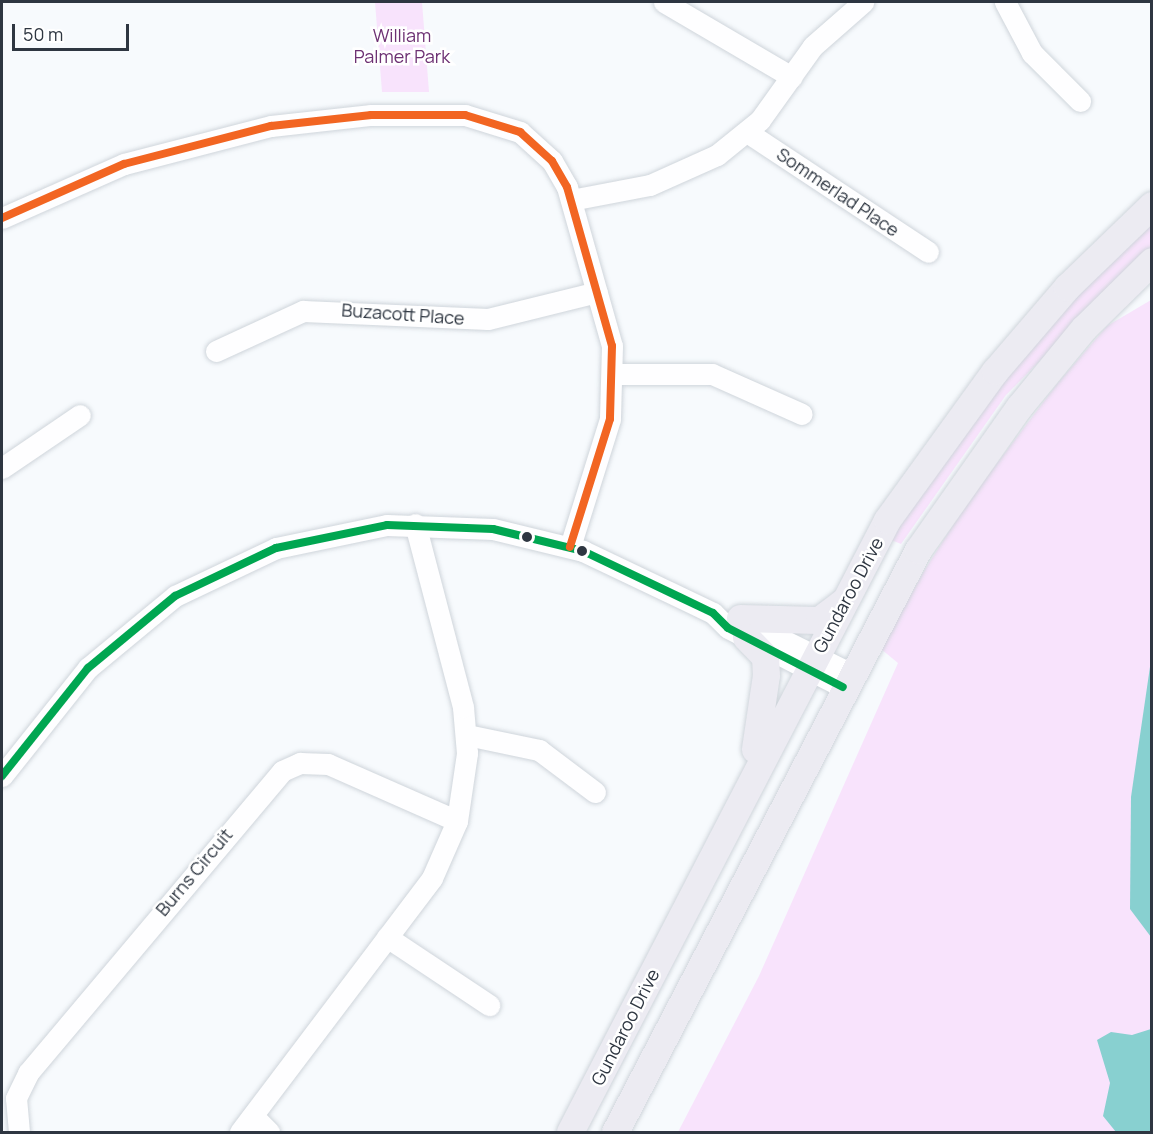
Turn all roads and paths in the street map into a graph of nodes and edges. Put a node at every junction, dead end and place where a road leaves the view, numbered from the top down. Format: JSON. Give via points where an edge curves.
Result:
{"nodes":[{"id":1,"x":664,"y":2,"type":"edge"},
{"id":2,"x":863,"y":2,"type":"edge"},
{"id":3,"x":1005,"y":2,"type":"edge"},
{"id":4,"x":792,"y":77,"type":"junction"},
{"id":5,"x":1080,"y":101,"type":"dead end"},
{"id":6,"x":747,"y":132,"type":"junction"},
{"id":7,"x":572,"y":200,"type":"junction"},
{"id":8,"x":1152,"y":205,"type":"edge"},
{"id":9,"x":2,"y":218,"type":"edge"},
{"id":10,"x":928,"y":252,"type":"dead end"},
{"id":11,"x":1152,"y":261,"type":"edge"},
{"id":12,"x":597,"y":292,"type":"junction"},
{"id":13,"x":216,"y":351,"type":"dead end"},
{"id":14,"x":615,"y":374,"type":"junction"},
{"id":15,"x":802,"y":414,"type":"dead end"},
{"id":16,"x":80,"y":415,"type":"dead end"},
{"id":17,"x":2,"y":468,"type":"edge"},
{"id":18,"x":415,"y":524,"type":"junction"},
{"id":19,"x":570,"y":547,"type":"junction"},
{"id":20,"x":845,"y":600,"type":"junction"},
{"id":21,"x":743,"y":628,"type":"junction"},
{"id":22,"x":812,"y":663,"type":"junction"},
{"id":23,"x":847,"y":680,"type":"junction"},
{"id":24,"x":467,"y":735,"type":"junction"},
{"id":25,"x":2,"y":776,"type":"edge"},
{"id":26,"x":595,"y":792,"type":"dead end"},
{"id":27,"x":743,"y":793,"type":"junction"},
{"id":28,"x":457,"y":821,"type":"junction"},
{"id":29,"x":387,"y":937,"type":"junction"},
{"id":30,"x":489,"y":1005,"type":"dead end"},
{"id":31,"x":246,"y":1124,"type":"edge"},
{"id":32,"x":19,"y":1132,"type":"edge"},
{"id":33,"x":269,"y":1132,"type":"edge"},
{"id":34,"x":570,"y":1132,"type":"edge"},
{"id":35,"x":615,"y":1132,"type":"edge"}],
"edges":[{"from":1,"to":4,"type":"street"},
{"from":2,"to":4,"type":"street","via":[[826,32]]},
{"from":3,"to":5,"type":"street","via":[[1032,53]]},
{"from":4,"to":6,"type":"street"},
{"from":6,"to":7,"type":"street","via":[[717,155],[668,179]]},
{"from":6,"to":10,"type":"street","name":"Sommerlad Place"},
{"from":7,"to":9,"type":"street","via":[[552,161],[507,125],[465,115],[382,114],[271,126],[172,148],[77,182]]},
{"from":7,"to":12,"type":"street"},
{"from":8,"to":20,"type":"main road","name":"Gundaroo Drive","via":[[1067,287],[932,451]]},
{"from":11,"to":23,"type":"main road","via":[[1084,328],[986,451],[918,550]]},
{"from":12,"to":13,"type":"street","name":"Buzacott Place","via":[[488,319],[303,310]]},
{"from":12,"to":14,"type":"street"},
{"from":14,"to":15,"type":"street","via":[[712,374]]},
{"from":14,"to":19,"type":"street","via":[[610,419]]},
{"from":16,"to":17,"type":"street"},
{"from":18,"to":19,"type":"street","via":[[493,529]]},
{"from":18,"to":24,"type":"street"},
{"from":18,"to":25,"type":"street","via":[[331,533],[255,556],[151,612],[101,654]]},
{"from":19,"to":21,"type":"street"},
{"from":20,"to":21,"type":"main road","via":[[819,620]]},
{"from":20,"to":22,"type":"main road","name":"Gundaroo Drive"},
{"from":21,"to":22,"type":"street"},
{"from":21,"to":27,"type":"main road","via":[[765,657],[766,675],[763,721]]},
{"from":22,"to":23,"type":"street"},
{"from":22,"to":27,"type":"main road","name":"Gundaroo Drive"},
{"from":23,"to":35,"type":"main road"},
{"from":24,"to":26,"type":"street","via":[[539,750]]},
{"from":24,"to":28,"type":"street"},
{"from":27,"to":34,"type":"main road","name":"Gundaroo Drive"},
{"from":28,"to":29,"type":"street","via":[[432,878]]},
{"from":28,"to":32,"type":"street","name":"Burns Circuit","via":[[328,764],[300,763],[282,771],[28,1073],[16,1098]]},
{"from":29,"to":30,"type":"street"},
{"from":29,"to":31,"type":"street"},
{"from":31,"to":33,"type":"street"}]}
